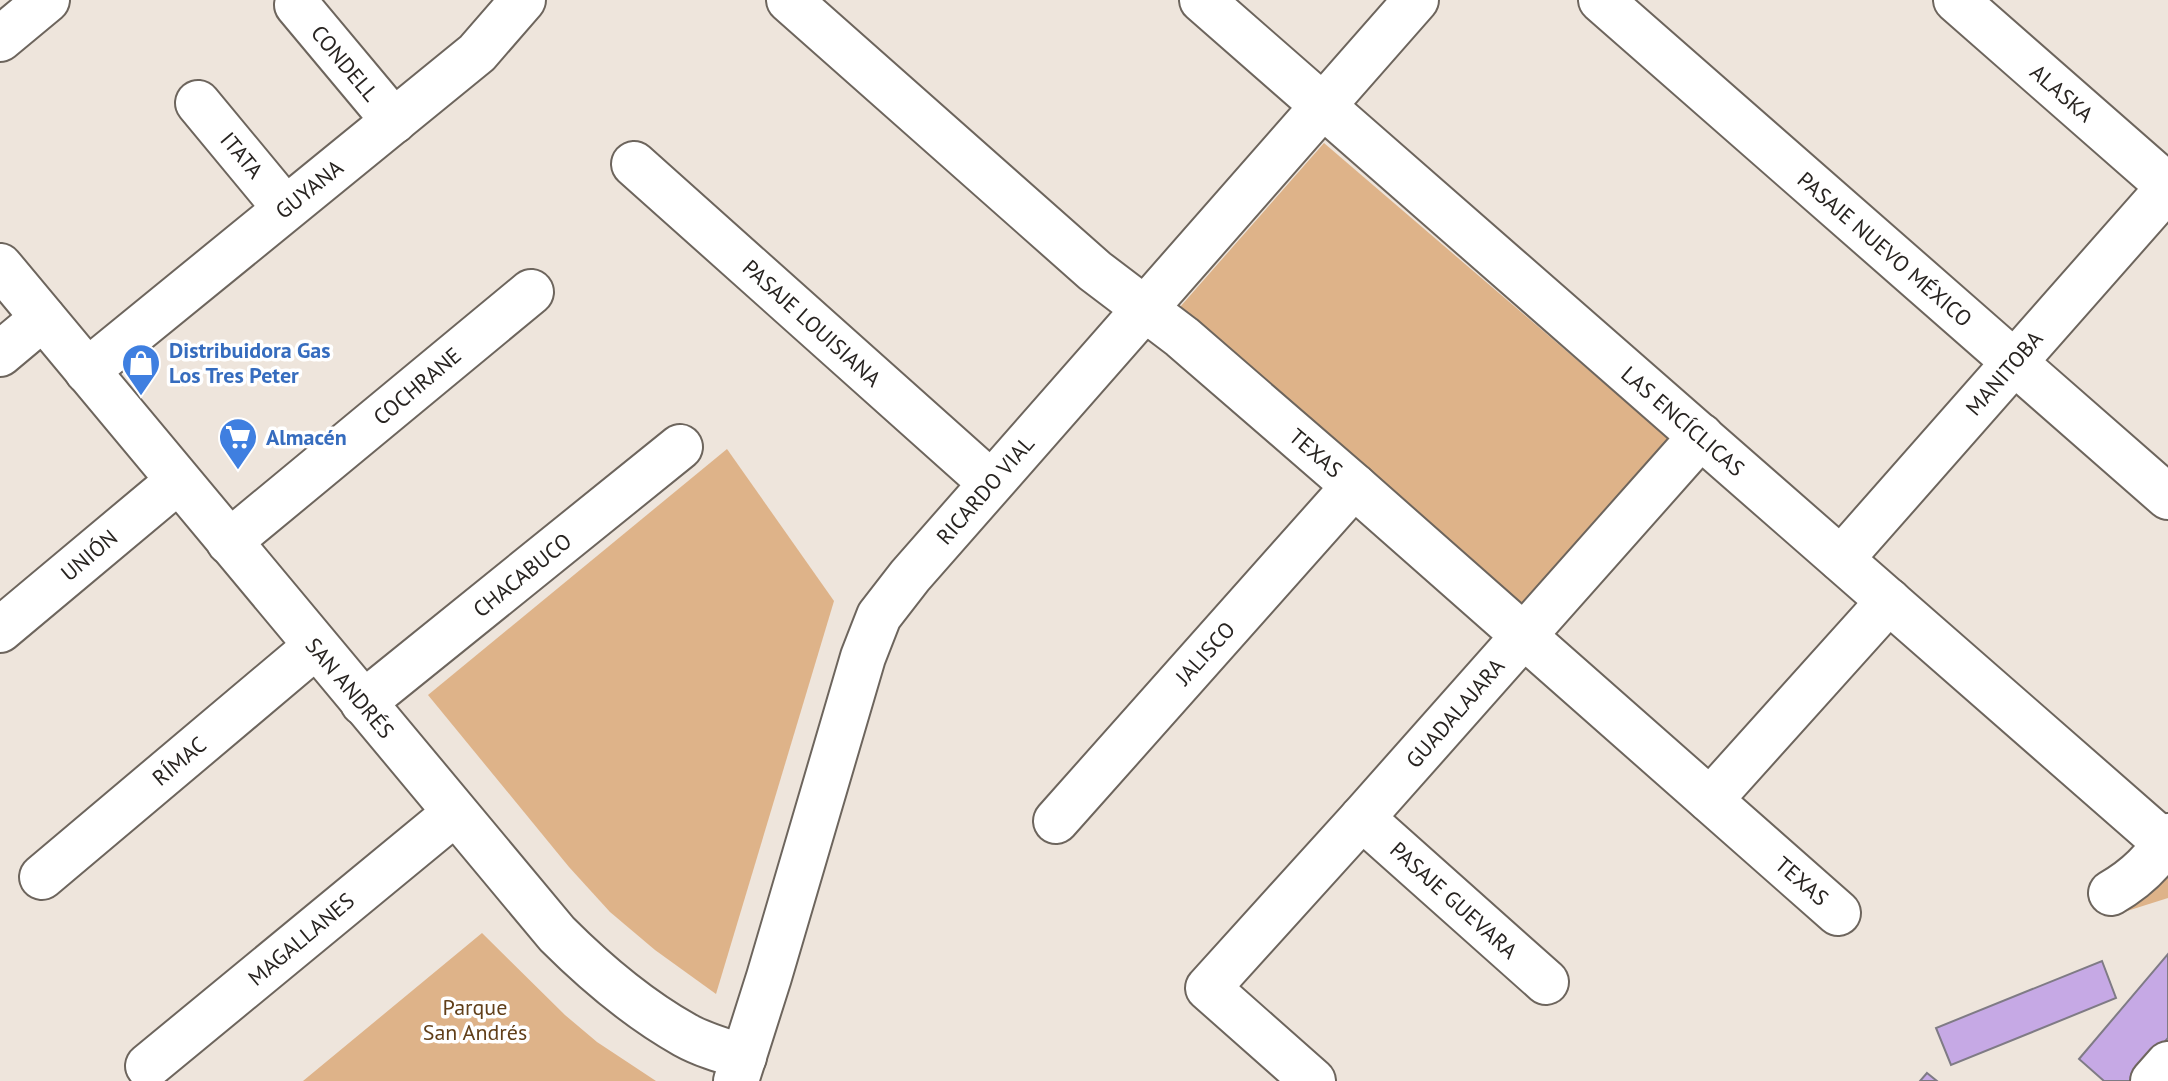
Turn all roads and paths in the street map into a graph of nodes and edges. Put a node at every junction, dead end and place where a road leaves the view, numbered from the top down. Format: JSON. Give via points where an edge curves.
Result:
{"nodes":[{"id":1,"x":47,"y":0,"type":"edge"},
{"id":2,"x":523,"y":0,"type":"edge"},
{"id":3,"x":789,"y":0,"type":"edge"},
{"id":4,"x":1202,"y":0,"type":"edge"},
{"id":5,"x":1416,"y":0,"type":"edge"},
{"id":6,"x":1601,"y":0,"type":"edge"},
{"id":7,"x":1956,"y":0,"type":"edge"},
{"id":8,"x":297,"y":5,"type":"dead end"},
{"id":9,"x":0,"y":39,"type":"edge"},
{"id":10,"x":198,"y":103,"type":"dead end"},
{"id":11,"x":1323,"y":106,"type":"junction"},
{"id":12,"x":394,"y":121,"type":"junction"},
{"id":13,"x":634,"y":164,"type":"dead end"},
{"id":14,"x":2168,"y":187,"type":"edge"},
{"id":15,"x":285,"y":208,"type":"junction"},
{"id":16,"x":0,"y":266,"type":"edge"},
{"id":17,"x":531,"y":292,"type":"dead end"},
{"id":18,"x":1145,"y":308,"type":"junction"},
{"id":19,"x":43,"y":318,"type":"junction"},
{"id":20,"x":0,"y":354,"type":"edge"},
{"id":21,"x":2014,"y":362,"type":"junction"},
{"id":22,"x":87,"y":371,"type":"junction"},
{"id":23,"x":1701,"y":436,"type":"junction"},
{"id":24,"x":680,"y":447,"type":"dead end"},
{"id":25,"x":178,"y":481,"type":"junction"},
{"id":26,"x":991,"y":483,"type":"junction"},
{"id":27,"x":1354,"y":486,"type":"junction"},
{"id":28,"x":2168,"y":497,"type":"edge"},
{"id":29,"x":229,"y":542,"type":"junction"},
{"id":30,"x":1841,"y":559,"type":"junction"},
{"id":31,"x":1889,"y":601,"type":"junction"},
{"id":32,"x":0,"y":630,"type":"edge"},
{"id":33,"x":1523,"y":635,"type":"junction"},
{"id":34,"x":316,"y":646,"type":"junction"},
{"id":35,"x":363,"y":703,"type":"junction"},
{"id":36,"x":1710,"y":800,"type":"junction"},
{"id":37,"x":455,"y":813,"type":"junction"},
{"id":38,"x":1362,"y":818,"type":"junction"},
{"id":39,"x":1056,"y":821,"type":"dead end"},
{"id":40,"x":2166,"y":840,"type":"edge"},
{"id":41,"x":42,"y":877,"type":"dead end"},
{"id":42,"x":2111,"y":893,"type":"dead end"},
{"id":43,"x":1838,"y":913,"type":"dead end"},
{"id":44,"x":1546,"y":982,"type":"dead end"},
{"id":45,"x":2168,"y":1064,"type":"edge"},
{"id":46,"x":148,"y":1066,"type":"dead end"},
{"id":47,"x":740,"y":1069,"type":"edge"},
{"id":48,"x":1313,"y":1081,"type":"edge"},
{"id":49,"x":2153,"y":1081,"type":"edge"}],
"edges":[{"from":1,"to":9,"type":"street"},
{"from":2,"to":12,"type":"street","name":"GUYANA","via":[[477,53]]},
{"from":3,"to":18,"type":"street","name":"TEXAS","via":[[1095,271]]},
{"from":4,"to":11,"type":"street","name":"LAS ENCÍCLICAS"},
{"from":5,"to":11,"type":"street","name":"RICARDO VIAL"},
{"from":6,"to":21,"type":"street","name":"PASAJE NUEVO MÉXICO"},
{"from":7,"to":14,"type":"street","name":"ALASKA"},
{"from":8,"to":12,"type":"street","name":"CONDELL"},
{"from":10,"to":15,"type":"street","name":"ITATA"},
{"from":11,"to":18,"type":"street","name":"RICARDO VIAL"},
{"from":11,"to":23,"type":"street","name":"LAS ENCÍCLICAS"},
{"from":12,"to":15,"type":"street","name":"GUYANA"},
{"from":13,"to":26,"type":"street","name":"PASAJE LOUISIANA"},
{"from":14,"to":21,"type":"street","name":"MANITOBA"},
{"from":15,"to":22,"type":"street","name":"GUYANA"},
{"from":16,"to":19,"type":"street","name":"SAN ANDRÉS"},
{"from":17,"to":29,"type":"street","name":"COCHRANE"},
{"from":18,"to":26,"type":"street","name":"RICARDO VIAL"},
{"from":18,"to":27,"type":"street","name":"TEXAS"},
{"from":19,"to":20,"type":"street"},
{"from":19,"to":22,"type":"street","name":"SAN ANDRÉS"},
{"from":21,"to":28,"type":"street","name":"PASAJE NUEVO MÉXICO"},
{"from":21,"to":30,"type":"street","name":"MANITOBA"},
{"from":22,"to":25,"type":"street","name":"SAN ANDRÉS"},
{"from":23,"to":30,"type":"street","name":"LAS ENCÍCLICAS"},
{"from":23,"to":33,"type":"street","name":"GUADALAJARA"},
{"from":24,"to":35,"type":"street","name":"CHACABUCO"},
{"from":25,"to":29,"type":"street","name":"SAN ANDRÉS"},
{"from":25,"to":32,"type":"street","name":"UNIÓN"},
{"from":26,"to":47,"type":"street","name":"RICARDO VIAL","via":[[890,599],[872,631]]},
{"from":27,"to":33,"type":"street","name":"TEXAS"},
{"from":27,"to":39,"type":"street","name":"JALISCO"},
{"from":29,"to":34,"type":"street","name":"SAN ANDRÉS"},
{"from":30,"to":31,"type":"street","name":"LAS ENCÍCLICAS"},
{"from":31,"to":36,"type":"street"},
{"from":31,"to":40,"type":"street","name":"LAS ENCÍCLICAS"},
{"from":33,"to":36,"type":"street","name":"TEXAS"},
{"from":33,"to":38,"type":"street","name":"GUADALAJARA"},
{"from":34,"to":35,"type":"street","name":"SAN ANDRÉS"},
{"from":34,"to":41,"type":"street","name":"RÍMAC"},
{"from":35,"to":37,"type":"street","name":"SAN ANDRÉS"},
{"from":36,"to":43,"type":"street","name":"TEXAS"},
{"from":37,"to":46,"type":"street","name":"MAGALLANES"},
{"from":37,"to":47,"type":"street","name":"SAN ANDRÉS","via":[[589,965],[624,996]]},
{"from":38,"to":44,"type":"street","name":"PASAJE GUEVARA"},
{"from":38,"to":48,"type":"street","name":"GUADALAJARA","via":[[1208,988]]},
{"from":40,"to":42,"type":"street","via":[[2134,879]]},
{"from":45,"to":49,"type":"street"}]}
